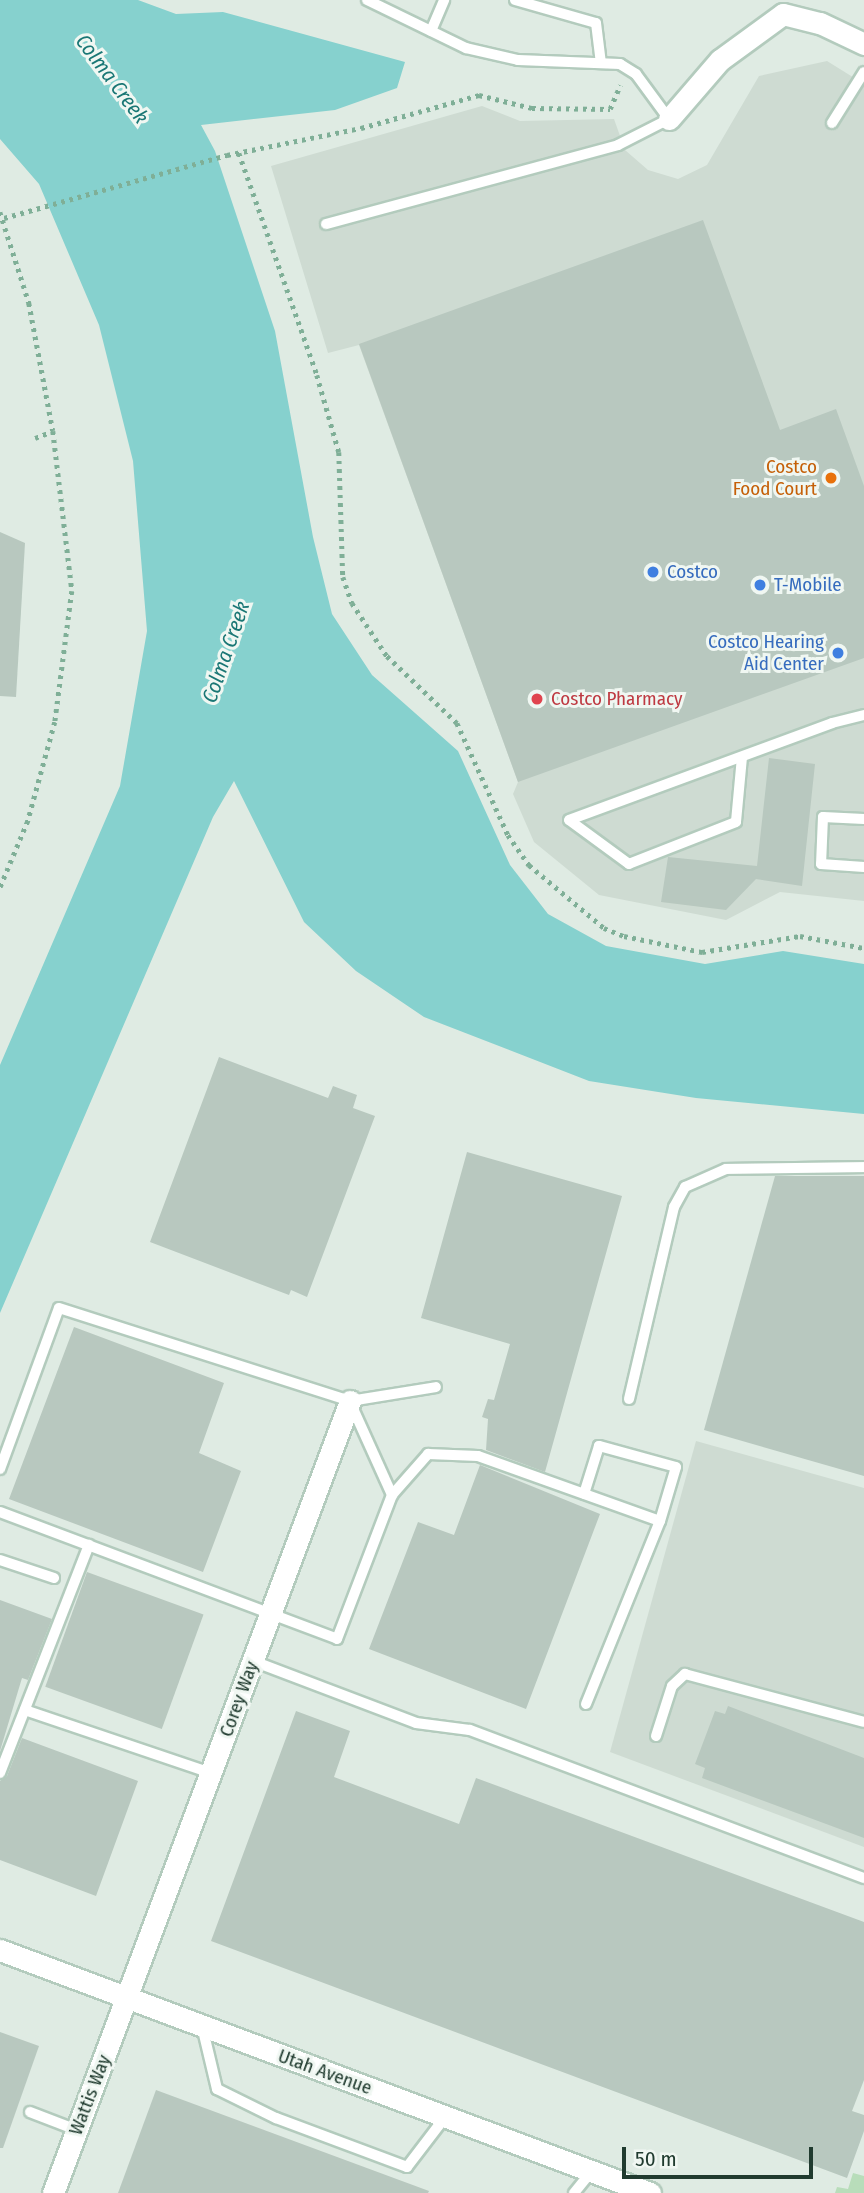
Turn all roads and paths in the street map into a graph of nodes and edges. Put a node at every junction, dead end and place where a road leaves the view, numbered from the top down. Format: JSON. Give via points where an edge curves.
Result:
{"nodes":[{"id":1,"x":368,"y":0,"type":"edge"},
{"id":2,"x":444,"y":0,"type":"edge"},
{"id":3,"x":515,"y":0,"type":"edge"},
{"id":4,"x":789,"y":7,"type":"edge"},
{"id":5,"x":431,"y":31,"type":"junction"},
{"id":6,"x":864,"y":44,"type":"edge"},
{"id":7,"x":601,"y":62,"type":"junction"},
{"id":8,"x":864,"y":72,"type":"edge"},
{"id":9,"x":621,"y":82,"type":"dead end"},
{"id":10,"x":669,"y":119,"type":"junction"},
{"id":11,"x":832,"y":123,"type":"dead end"},
{"id":12,"x":239,"y":153,"type":"junction"},
{"id":13,"x":0,"y":212,"type":"edge"},
{"id":14,"x":4,"y":218,"type":"junction"},
{"id":15,"x":326,"y":224,"type":"dead end"},
{"id":16,"x":53,"y":431,"type":"junction"},
{"id":17,"x":35,"y":438,"type":"dead end"},
{"id":18,"x":864,"y":715,"type":"edge"},
{"id":19,"x":741,"y":757,"type":"junction"},
{"id":20,"x":864,"y":819,"type":"edge"},
{"id":21,"x":864,"y":867,"type":"edge"},
{"id":22,"x":0,"y":888,"type":"edge"},
{"id":23,"x":864,"y":948,"type":"edge"},
{"id":24,"x":864,"y":1167,"type":"edge"},
{"id":25,"x":436,"y":1387,"type":"dead end"},
{"id":26,"x":629,"y":1399,"type":"dead end"},
{"id":27,"x":350,"y":1401,"type":"junction"},
{"id":28,"x":0,"y":1469,"type":"edge"},
{"id":29,"x":584,"y":1494,"type":"junction"},
{"id":30,"x":392,"y":1495,"type":"junction"},
{"id":31,"x":0,"y":1512,"type":"edge"},
{"id":32,"x":660,"y":1521,"type":"junction"},
{"id":33,"x":89,"y":1545,"type":"junction"},
{"id":34,"x":0,"y":1560,"type":"edge"},
{"id":35,"x":54,"y":1578,"type":"dead end"},
{"id":36,"x":271,"y":1613,"type":"junction"},
{"id":37,"x":253,"y":1661,"type":"junction"},
{"id":38,"x":586,"y":1704,"type":"dead end"},
{"id":39,"x":25,"y":1710,"type":"junction"},
{"id":40,"x":864,"y":1722,"type":"edge"},
{"id":41,"x":656,"y":1736,"type":"dead end"},
{"id":42,"x":0,"y":1773,"type":"edge"},
{"id":43,"x":211,"y":1773,"type":"junction"},
{"id":44,"x":864,"y":1878,"type":"edge"},
{"id":45,"x":0,"y":1950,"type":"edge"},
{"id":46,"x":127,"y":1998,"type":"junction"},
{"id":47,"x":202,"y":2026,"type":"junction"},
{"id":48,"x":30,"y":2112,"type":"dead end"},
{"id":49,"x":446,"y":2116,"type":"junction"},
{"id":50,"x":77,"y":2130,"type":"junction"},
{"id":51,"x":592,"y":2171,"type":"junction"},
{"id":52,"x":53,"y":2193,"type":"edge"},
{"id":53,"x":574,"y":2193,"type":"edge"},
{"id":54,"x":650,"y":2193,"type":"edge"}],
"edges":[{"from":1,"to":5,"type":"lane"},
{"from":2,"to":5,"type":"lane"},
{"from":3,"to":7,"type":"lane","via":[[596,23]]},
{"from":4,"to":6,"type":"street"},
{"from":4,"to":10,"type":"street","via":[[720,60]]},
{"from":5,"to":7,"type":"lane","via":[[466,48],[518,60]]},
{"from":7,"to":10,"type":"lane","via":[[620,64],[636,74]]},
{"from":8,"to":11,"type":"lane"},
{"from":9,"to":12,"type":"path","via":[[610,109],[531,108],[479,94],[361,128]]},
{"from":10,"to":15,"type":"lane","via":[[618,145]]},
{"from":12,"to":14,"type":"path"},
{"from":12,"to":23,"type":"path","via":[[317,375],[339,452],[343,577],[352,603],[387,656],[457,723],[508,835],[528,865],[604,928],[624,936],[702,952],[800,936]]},
{"from":13,"to":14,"type":"path"},
{"from":14,"to":16,"type":"path","via":[[29,303]]},
{"from":16,"to":17,"type":"path"},
{"from":16,"to":22,"type":"path","via":[[72,591],[55,722],[29,821]]},
{"from":18,"to":19,"type":"lane"},
{"from":19,"to":19,"type":"lane","via":[[705,771],[569,820],[629,864],[736,822]]},
{"from":20,"to":21,"type":"lane","via":[[823,817],[821,864]]},
{"from":24,"to":26,"type":"lane","via":[[726,1169],[685,1187],[674,1207]]},
{"from":25,"to":27,"type":"lane"},
{"from":27,"to":28,"type":"lane","via":[[59,1308]]},
{"from":27,"to":30,"type":"lane"},
{"from":27,"to":36,"type":"street","name":"Corey Way"},
{"from":29,"to":30,"type":"lane","via":[[478,1457],[428,1454]]},
{"from":29,"to":32,"type":"lane"},
{"from":29,"to":32,"type":"lane","via":[[599,1446],[676,1467]]},
{"from":30,"to":36,"type":"lane","via":[[337,1639]]},
{"from":31,"to":33,"type":"lane"},
{"from":32,"to":38,"type":"lane"},
{"from":33,"to":36,"type":"lane"},
{"from":33,"to":39,"type":"lane"},
{"from":34,"to":35,"type":"lane"},
{"from":36,"to":37,"type":"street","name":"Corey Way"},
{"from":37,"to":43,"type":"street","name":"Corey Way"},
{"from":37,"to":44,"type":"lane","via":[[416,1723],[470,1730]]},
{"from":39,"to":42,"type":"lane"},
{"from":39,"to":43,"type":"lane"},
{"from":40,"to":41,"type":"lane","via":[[685,1674],[672,1686]]},
{"from":43,"to":46,"type":"street","name":"Corey Way"},
{"from":45,"to":46,"type":"street","name":"Utah Avenue"},
{"from":46,"to":47,"type":"street","name":"Utah Avenue"},
{"from":46,"to":50,"type":"street","name":"Wattis Way"},
{"from":47,"to":49,"type":"street","name":"Utah Avenue"},
{"from":47,"to":49,"type":"lane","via":[[218,2089],[276,2118],[407,2167]]},
{"from":48,"to":50,"type":"lane"},
{"from":49,"to":51,"type":"street","name":"Utah Avenue"},
{"from":50,"to":52,"type":"street","name":"Wattis Way"},
{"from":51,"to":53,"type":"lane"},
{"from":51,"to":54,"type":"street","name":"Utah Avenue"}]}
